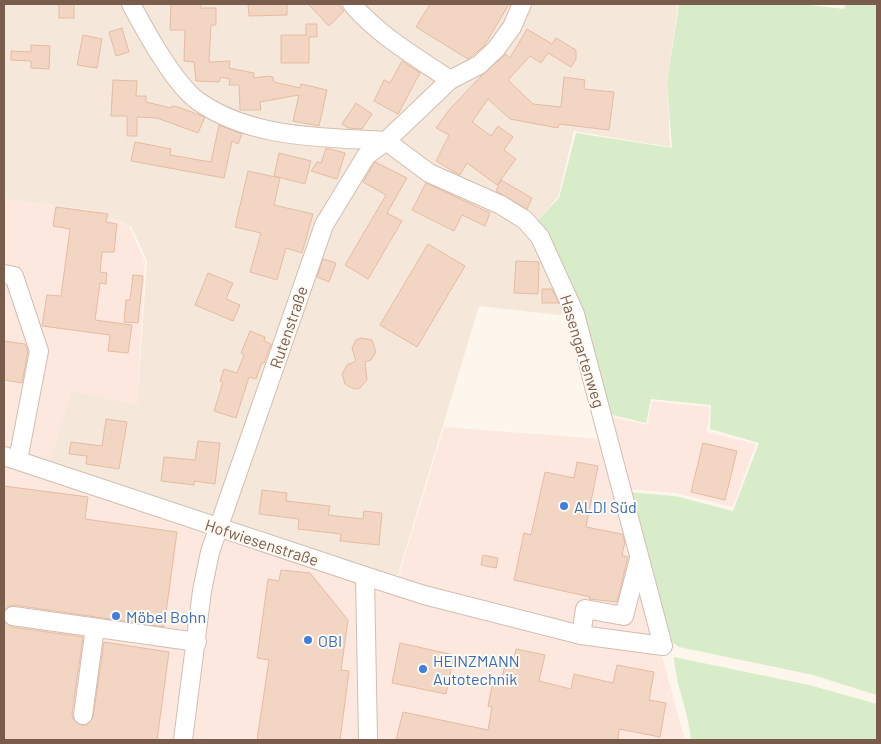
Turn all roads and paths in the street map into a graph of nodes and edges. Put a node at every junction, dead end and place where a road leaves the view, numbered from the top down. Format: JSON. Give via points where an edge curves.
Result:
{"nodes":[{"id":1,"x":131,"y":4,"type":"edge"},
{"id":2,"x":352,"y":4,"type":"edge"},
{"id":3,"x":522,"y":4,"type":"edge"},
{"id":4,"x":450,"y":80,"type":"junction"},
{"id":5,"x":386,"y":141,"type":"junction"},
{"id":6,"x":4,"y":274,"type":"edge"},
{"id":7,"x":11,"y":458,"type":"edge"},
{"id":8,"x":217,"y":528,"type":"junction"},
{"id":9,"x":640,"y":557,"type":"junction"},
{"id":10,"x":365,"y":576,"type":"junction"},
{"id":11,"x":13,"y":616,"type":"dead end"},
{"id":12,"x":95,"y":628,"type":"junction"},
{"id":13,"x":580,"y":635,"type":"junction"},
{"id":14,"x":197,"y":642,"type":"junction"},
{"id":15,"x":663,"y":646,"type":"joint"},
{"id":16,"x":83,"y":715,"type":"dead end"},
{"id":17,"x":183,"y":740,"type":"edge"},
{"id":18,"x":368,"y":740,"type":"edge"}],
"edges":[{"from":1,"to":5,"type":"street","via":[[178,80],[197,101],[254,127],[308,136]]},
{"from":2,"to":4,"type":"street","via":[[386,35]]},
{"from":3,"to":4,"type":"street","name":"Rutenstraße","via":[[512,27],[496,49],[479,65]]},
{"from":4,"to":5,"type":"street","name":"Rutenstraße"},
{"from":5,"to":8,"type":"street","name":"Rutenstraße","via":[[366,156],[324,225]]},
{"from":5,"to":9,"type":"street","name":"Hasengartenweg","via":[[429,173],[501,205],[525,220],[540,237],[575,314]]},
{"from":6,"to":7,"type":"street","via":[[14,276],[40,351]]},
{"from":7,"to":8,"type":"street","name":"Hofwiesenstraße"},
{"from":8,"to":10,"type":"street","name":"Hofwiesenstraße"},
{"from":8,"to":14,"type":"street","name":"Rutenstraße","via":[[202,591]]},
{"from":9,"to":13,"type":"street","via":[[624,616],[585,609]]},
{"from":9,"to":15,"type":"street","name":"Hasengartenweg"},
{"from":10,"to":13,"type":"street","name":"Hofwiesenstraße","via":[[424,595]]},
{"from":10,"to":18,"type":"street"},
{"from":11,"to":12,"type":"street"},
{"from":12,"to":14,"type":"street"},
{"from":12,"to":16,"type":"street"},
{"from":13,"to":15,"type":"street","name":"Hofwiesenstraße"},
{"from":14,"to":17,"type":"street","name":"Rutenstraße"}]}
